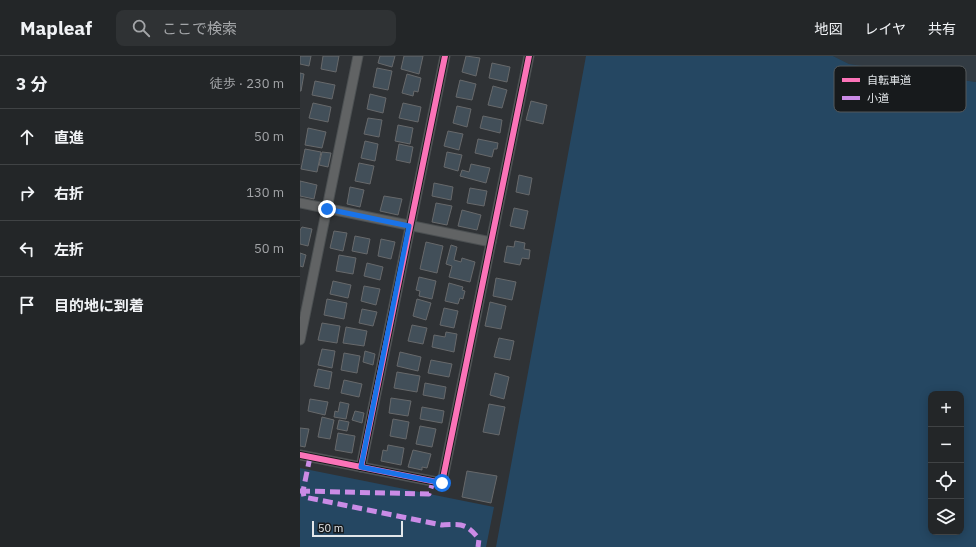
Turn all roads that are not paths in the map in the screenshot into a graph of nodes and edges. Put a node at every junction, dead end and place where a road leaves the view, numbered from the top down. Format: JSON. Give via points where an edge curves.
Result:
{"nodes":[{"id":1,"x":358,"y":56,"type":"edge"},
{"id":2,"x":445,"y":56,"type":"edge"},
{"id":3,"x":529,"y":56,"type":"edge"},
{"id":4,"x":300,"y":203,"type":"edge"},
{"id":5,"x":327,"y":209,"type":"junction"},
{"id":6,"x":409,"y":226,"type":"junction"},
{"id":7,"x":491,"y":242,"type":"junction"},
{"id":8,"x":300,"y":340,"type":"edge"},
{"id":9,"x":300,"y":455,"type":"edge"},
{"id":10,"x":361,"y":467,"type":"junction"}],
"edges":[{"from":1,"to":5,"type":"street"},
{"from":2,"to":6,"type":"street"},
{"from":3,"to":7,"type":"street"},
{"from":4,"to":5,"type":"street"},
{"from":5,"to":6,"type":"street"},
{"from":5,"to":8,"type":"street"},
{"from":6,"to":7,"type":"street"},
{"from":6,"to":10,"type":"street"},
{"from":7,"to":10,"type":"street","via":[[442,483]]},
{"from":9,"to":10,"type":"street"}]}
